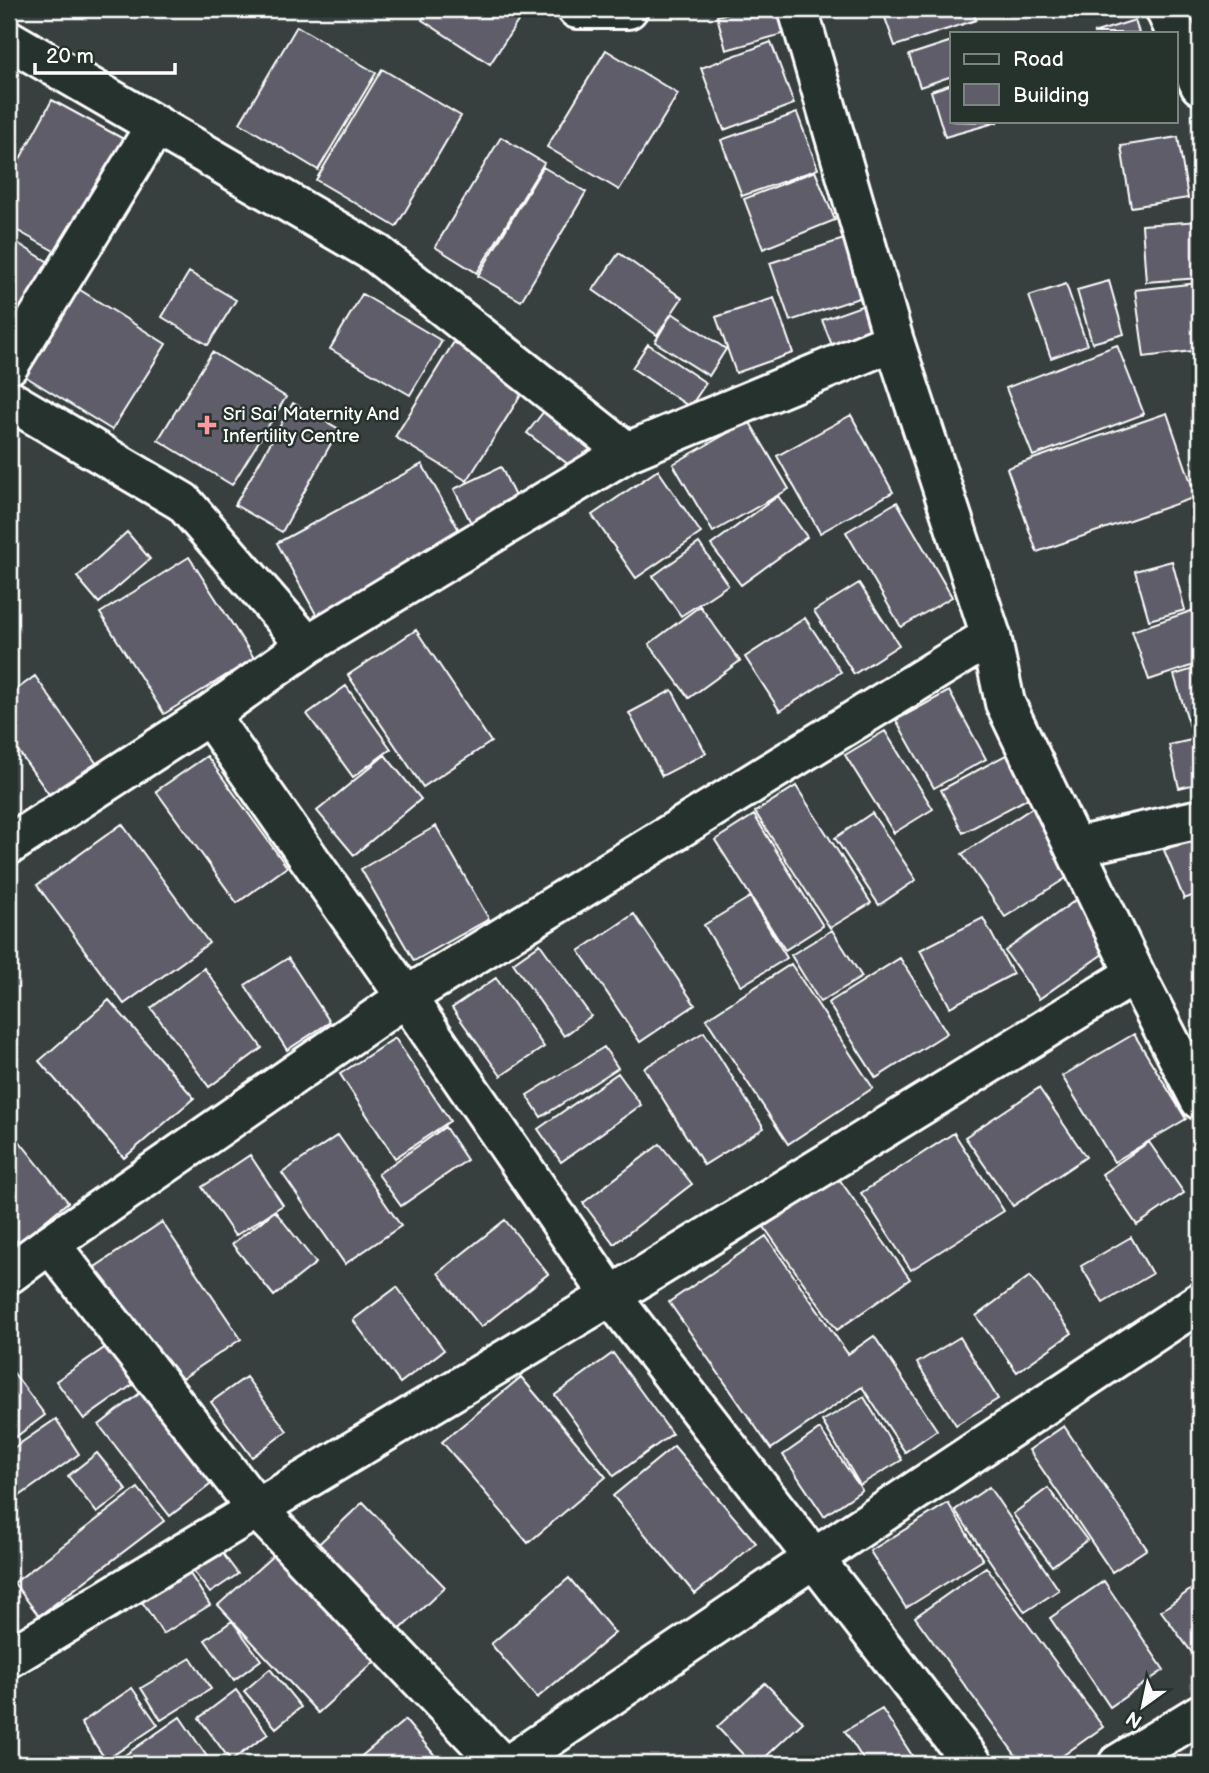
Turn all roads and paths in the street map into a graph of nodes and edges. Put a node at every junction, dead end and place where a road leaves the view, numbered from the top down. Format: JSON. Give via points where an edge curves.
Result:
{"nodes":[{"id":1,"x":576,"y":9,"type":"edge"},
{"id":2,"x":628,"y":9,"type":"edge"},
{"id":3,"x":798,"y":9,"type":"edge"},
{"id":4,"x":1165,"y":9,"type":"edge"},
{"id":5,"x":1176,"y":32,"type":"edge"},
{"id":6,"x":1178,"y":37,"type":"edge"},
{"id":7,"x":9,"y":40,"type":"edge"},
{"id":8,"x":1200,"y":85,"type":"edge"},
{"id":9,"x":156,"y":125,"type":"junction"},
{"id":10,"x":894,"y":341,"type":"junction"},
{"id":11,"x":9,"y":365,"type":"edge"},
{"id":12,"x":9,"y":400,"type":"edge"},
{"id":13,"x":627,"y":452,"type":"junction"},
{"id":14,"x":991,"y":636,"type":"junction"},
{"id":15,"x":307,"y":645,"type":"junction"},
{"id":16,"x":209,"y":715,"type":"junction"},
{"id":17,"x":1200,"y":819,"type":"edge"},
{"id":18,"x":9,"y":845,"type":"edge"},
{"id":19,"x":1075,"y":847,"type":"junction"},
{"id":20,"x":1135,"y":974,"type":"junction"},
{"id":21,"x":406,"y":997,"type":"junction"},
{"id":22,"x":1200,"y":1100,"type":"edge"},
{"id":23,"x":50,"y":1244,"type":"junction"},
{"id":24,"x":9,"y":1274,"type":"edge"},
{"id":25,"x":611,"y":1296,"type":"junction"},
{"id":26,"x":1200,"y":1302,"type":"edge"},
{"id":27,"x":257,"y":1509,"type":"junction"},
{"id":28,"x":813,"y":1559,"type":"junction"},
{"id":29,"x":9,"y":1658,"type":"edge"},
{"id":30,"x":1200,"y":1714,"type":"edge"},
{"id":31,"x":501,"y":1764,"type":"edge"},
{"id":32,"x":510,"y":1764,"type":"edge"},
{"id":33,"x":973,"y":1764,"type":"edge"},
{"id":34,"x":1118,"y":1764,"type":"edge"}],
"edges":[{"from":1,"to":2,"type":"street"},
{"from":3,"to":10,"type":"street"},
{"from":4,"to":5,"type":"street"},
{"from":6,"to":8,"type":"street"},
{"from":7,"to":9,"type":"street"},
{"from":9,"to":11,"type":"street"},
{"from":9,"to":13,"type":"street","via":[[377,254]]},
{"from":10,"to":13,"type":"street"},
{"from":10,"to":14,"type":"street"},
{"from":12,"to":15,"type":"street","via":[[183,502]]},
{"from":13,"to":15,"type":"street"},
{"from":14,"to":19,"type":"street","via":[[1005,703]]},
{"from":14,"to":21,"type":"street"},
{"from":15,"to":16,"type":"street"},
{"from":16,"to":18,"type":"street"},
{"from":16,"to":21,"type":"street"},
{"from":17,"to":19,"type":"street"},
{"from":19,"to":20,"type":"street"},
{"from":20,"to":22,"type":"street"},
{"from":20,"to":25,"type":"street"},
{"from":21,"to":23,"type":"street"},
{"from":21,"to":25,"type":"street"},
{"from":23,"to":24,"type":"street"},
{"from":23,"to":27,"type":"street"},
{"from":25,"to":27,"type":"street"},
{"from":25,"to":28,"type":"street"},
{"from":26,"to":28,"type":"street"},
{"from":27,"to":29,"type":"street"},
{"from":27,"to":31,"type":"street"},
{"from":28,"to":32,"type":"street"},
{"from":28,"to":33,"type":"street"},
{"from":30,"to":34,"type":"street"}]}
